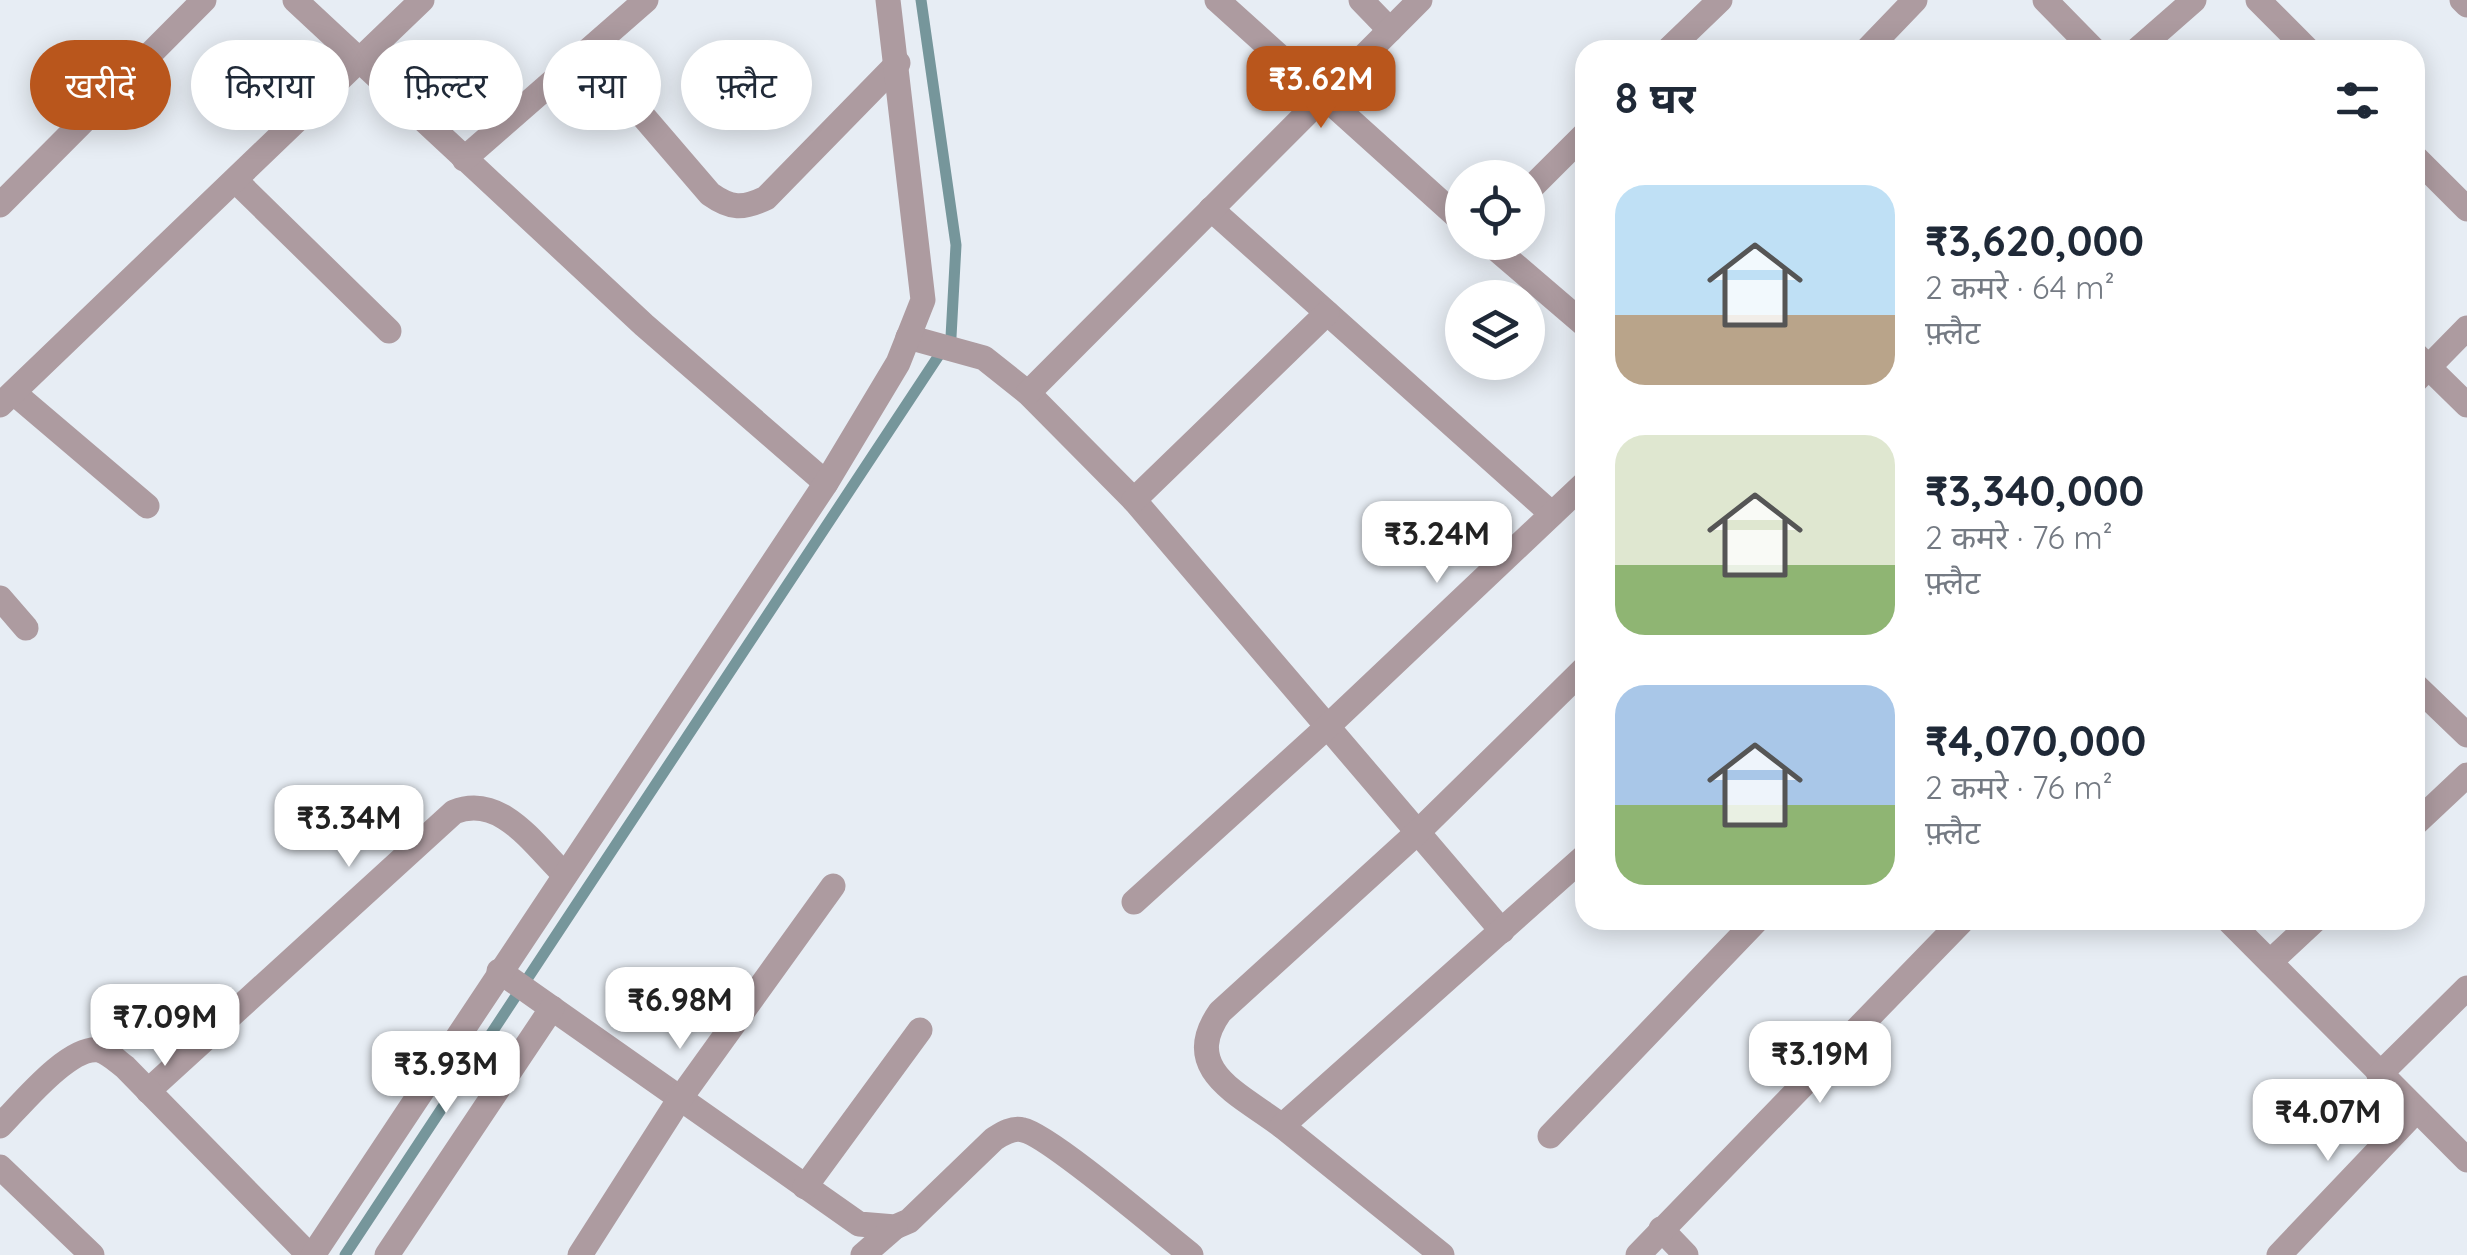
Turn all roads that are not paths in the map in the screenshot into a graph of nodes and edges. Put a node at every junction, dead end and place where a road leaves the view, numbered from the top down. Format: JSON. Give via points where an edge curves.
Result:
{"nodes":[{"id":1,"x":204,"y":0,"type":"edge"},
{"id":2,"x":295,"y":0,"type":"edge"},
{"id":3,"x":422,"y":0,"type":"edge"},
{"id":4,"x":646,"y":0,"type":"edge"},
{"id":5,"x":888,"y":0,"type":"edge"},
{"id":6,"x":1216,"y":0,"type":"edge"},
{"id":7,"x":1361,"y":0,"type":"edge"},
{"id":8,"x":1420,"y":0,"type":"edge"},
{"id":9,"x":1720,"y":0,"type":"edge"},
{"id":10,"x":1915,"y":0,"type":"edge"},
{"id":11,"x":2045,"y":0,"type":"edge"},
{"id":12,"x":2194,"y":0,"type":"edge"},
{"id":13,"x":2258,"y":0,"type":"edge"},
{"id":14,"x":1390,"y":30,"type":"junction"},
{"id":15,"x":601,"y":40,"type":"edge"},
{"id":16,"x":1678,"y":40,"type":"edge"},
{"id":17,"x":1877,"y":40,"type":"edge"},
{"id":18,"x":2079,"y":40,"type":"edge"},
{"id":19,"x":2148,"y":40,"type":"edge"},
{"id":20,"x":2298,"y":40,"type":"edge"},
{"id":21,"x":358,"y":58,"type":"junction"},
{"id":22,"x":898,"y":63,"type":"junction"},
{"id":23,"x":543,"y":91,"type":"edge"},
{"id":24,"x":1324,"y":96,"type":"junction"},
{"id":25,"x":655,"y":130,"type":"edge"},
{"id":26,"x":1575,"y":144,"type":"edge"},
{"id":27,"x":464,"y":159,"type":"junction"},
{"id":28,"x":2425,"y":167,"type":"edge"},
{"id":29,"x":1545,"y":174,"type":"edge"},
{"id":30,"x":236,"y":181,"type":"junction"},
{"id":31,"x":0,"y":205,"type":"edge"},
{"id":32,"x":1445,"y":206,"type":"edge"},
{"id":33,"x":1212,"y":209,"type":"junction"},
{"id":34,"x":2467,"y":209,"type":"edge"},
{"id":35,"x":1509,"y":260,"type":"edge"},
{"id":36,"x":1327,"y":313,"type":"junction"},
{"id":37,"x":1575,"y":316,"type":"edge"},
{"id":38,"x":2467,"y":328,"type":"edge"},
{"id":39,"x":389,"y":331,"type":"dead end"},
{"id":40,"x":917,"y":339,"type":"junction"},
{"id":41,"x":2425,"y":363,"type":"edge"},
{"id":42,"x":2425,"y":371,"type":"edge"},
{"id":43,"x":1028,"y":394,"type":"junction"},
{"id":44,"x":7,"y":399,"type":"edge"},
{"id":45,"x":2467,"y":405,"type":"edge"},
{"id":46,"x":826,"y":483,"type":"junction"},
{"id":47,"x":1575,"y":492,"type":"edge"},
{"id":48,"x":1134,"y":500,"type":"junction"},
{"id":49,"x":148,"y":506,"type":"dead end"},
{"id":50,"x":1552,"y":514,"type":"junction"},
{"id":51,"x":0,"y":598,"type":"edge"},
{"id":52,"x":26,"y":628,"type":"dead end"},
{"id":53,"x":1575,"y":678,"type":"edge"},
{"id":54,"x":2425,"y":695,"type":"edge"},
{"id":55,"x":1326,"y":728,"type":"junction"},
{"id":56,"x":2467,"y":735,"type":"edge"},
{"id":57,"x":2467,"y":775,"type":"edge"},
{"id":58,"x":2425,"y":815,"type":"edge"},
{"id":59,"x":1419,"y":830,"type":"junction"},
{"id":60,"x":1575,"y":865,"type":"edge"},
{"id":61,"x":564,"y":874,"type":"junction"},
{"id":62,"x":833,"y":886,"type":"dead end"},
{"id":63,"x":1134,"y":902,"type":"dead end"},
{"id":64,"x":1502,"y":930,"type":"junction"},
{"id":65,"x":1746,"y":930,"type":"edge"},
{"id":66,"x":1953,"y":930,"type":"edge"},
{"id":67,"x":2238,"y":930,"type":"edge"},
{"id":68,"x":2304,"y":930,"type":"edge"},
{"id":69,"x":2270,"y":962,"type":"junction"},
{"id":70,"x":506,"y":976,"type":"junction"},
{"id":71,"x":2467,"y":988,"type":"edge"},
{"id":72,"x":544,"y":1004,"type":"junction"},
{"id":73,"x":920,"y":1030,"type":"dead end"},
{"id":74,"x":2379,"y":1074,"type":"junction"},
{"id":75,"x":148,"y":1090,"type":"junction"},
{"id":76,"x":679,"y":1100,"type":"junction"},
{"id":77,"x":2416,"y":1111,"type":"junction"},
{"id":78,"x":0,"y":1126,"type":"edge"},
{"id":79,"x":1282,"y":1126,"type":"junction"},
{"id":80,"x":1550,"y":1136,"type":"dead end"},
{"id":81,"x":2467,"y":1160,"type":"edge"},
{"id":82,"x":0,"y":1167,"type":"edge"},
{"id":83,"x":805,"y":1187,"type":"junction"},
{"id":84,"x":895,"y":1227,"type":"junction"},
{"id":85,"x":1661,"y":1230,"type":"junction"},
{"id":86,"x":92,"y":1255,"type":"edge"},
{"id":87,"x":311,"y":1255,"type":"edge"},
{"id":88,"x":387,"y":1255,"type":"edge"},
{"id":89,"x":580,"y":1255,"type":"edge"},
{"id":90,"x":863,"y":1255,"type":"edge"},
{"id":91,"x":1191,"y":1255,"type":"edge"},
{"id":92,"x":1442,"y":1255,"type":"edge"},
{"id":93,"x":1638,"y":1255,"type":"edge"},
{"id":94,"x":1686,"y":1255,"type":"edge"},
{"id":95,"x":2279,"y":1255,"type":"edge"}],
"edges":[{"from":1,"to":31,"type":"street"},
{"from":2,"to":21,"type":"street"},
{"from":3,"to":21,"type":"street"},
{"from":4,"to":15,"type":"street"},
{"from":5,"to":22,"type":"street"},
{"from":6,"to":24,"type":"street"},
{"from":7,"to":14,"type":"street"},
{"from":8,"to":14,"type":"street"},
{"from":9,"to":16,"type":"street"},
{"from":10,"to":17,"type":"street"},
{"from":11,"to":18,"type":"street"},
{"from":12,"to":19,"type":"street"},
{"from":13,"to":20,"type":"street"},
{"from":14,"to":24,"type":"street"},
{"from":21,"to":27,"type":"street"},
{"from":21,"to":30,"type":"street"},
{"from":22,"to":25,"type":"street","via":[[766,198],[743,208],[710,194]]},
{"from":22,"to":40,"type":"street","via":[[922,300]]},
{"from":23,"to":27,"type":"street"},
{"from":24,"to":32,"type":"street"},
{"from":24,"to":33,"type":"street"},
{"from":26,"to":29,"type":"street"},
{"from":27,"to":46,"type":"street"},
{"from":28,"to":34,"type":"street"},
{"from":30,"to":39,"type":"street"},
{"from":30,"to":44,"type":"street"},
{"from":33,"to":36,"type":"street"},
{"from":33,"to":43,"type":"street"},
{"from":35,"to":37,"type":"street"},
{"from":36,"to":48,"type":"street"},
{"from":36,"to":50,"type":"street"},
{"from":38,"to":41,"type":"street"},
{"from":40,"to":43,"type":"street","via":[[968,352]]},
{"from":40,"to":46,"type":"street"},
{"from":42,"to":45,"type":"street"},
{"from":43,"to":48,"type":"street"},
{"from":44,"to":49,"type":"street"},
{"from":46,"to":61,"type":"street"},
{"from":47,"to":50,"type":"street"},
{"from":48,"to":55,"type":"street"},
{"from":50,"to":55,"type":"street"},
{"from":51,"to":52,"type":"street"},
{"from":53,"to":59,"type":"street"},
{"from":54,"to":56,"type":"street"},
{"from":55,"to":59,"type":"street"},
{"from":55,"to":63,"type":"street"},
{"from":57,"to":58,"type":"street"},
{"from":59,"to":64,"type":"street"},
{"from":59,"to":79,"type":"street","via":[[1208,1029],[1202,1046],[1208,1064]]},
{"from":60,"to":64,"type":"street"},
{"from":61,"to":70,"type":"street"},
{"from":61,"to":75,"type":"street","via":[[500,813],[471,805],[454,812]]},
{"from":62,"to":76,"type":"street"},
{"from":64,"to":79,"type":"street"},
{"from":65,"to":80,"type":"street"},
{"from":66,"to":85,"type":"street"},
{"from":67,"to":69,"type":"street"},
{"from":68,"to":69,"type":"street"},
{"from":69,"to":74,"type":"street"},
{"from":70,"to":72,"type":"street"},
{"from":70,"to":87,"type":"street"},
{"from":71,"to":74,"type":"street"},
{"from":72,"to":76,"type":"street"},
{"from":72,"to":88,"type":"street"},
{"from":73,"to":83,"type":"street"},
{"from":74,"to":77,"type":"street"},
{"from":75,"to":78,"type":"street","via":[[102,1050],[83,1050]]},
{"from":75,"to":87,"type":"street"},
{"from":76,"to":83,"type":"street"},
{"from":76,"to":89,"type":"street"},
{"from":77,"to":81,"type":"street"},
{"from":77,"to":95,"type":"street"},
{"from":79,"to":92,"type":"street"},
{"from":82,"to":86,"type":"street"},
{"from":83,"to":84,"type":"street","via":[[858,1224]]},
{"from":84,"to":90,"type":"street"},
{"from":84,"to":91,"type":"street","via":[[994,1139],[1023,1130]]},
{"from":85,"to":93,"type":"street"},
{"from":85,"to":94,"type":"street"}]}
